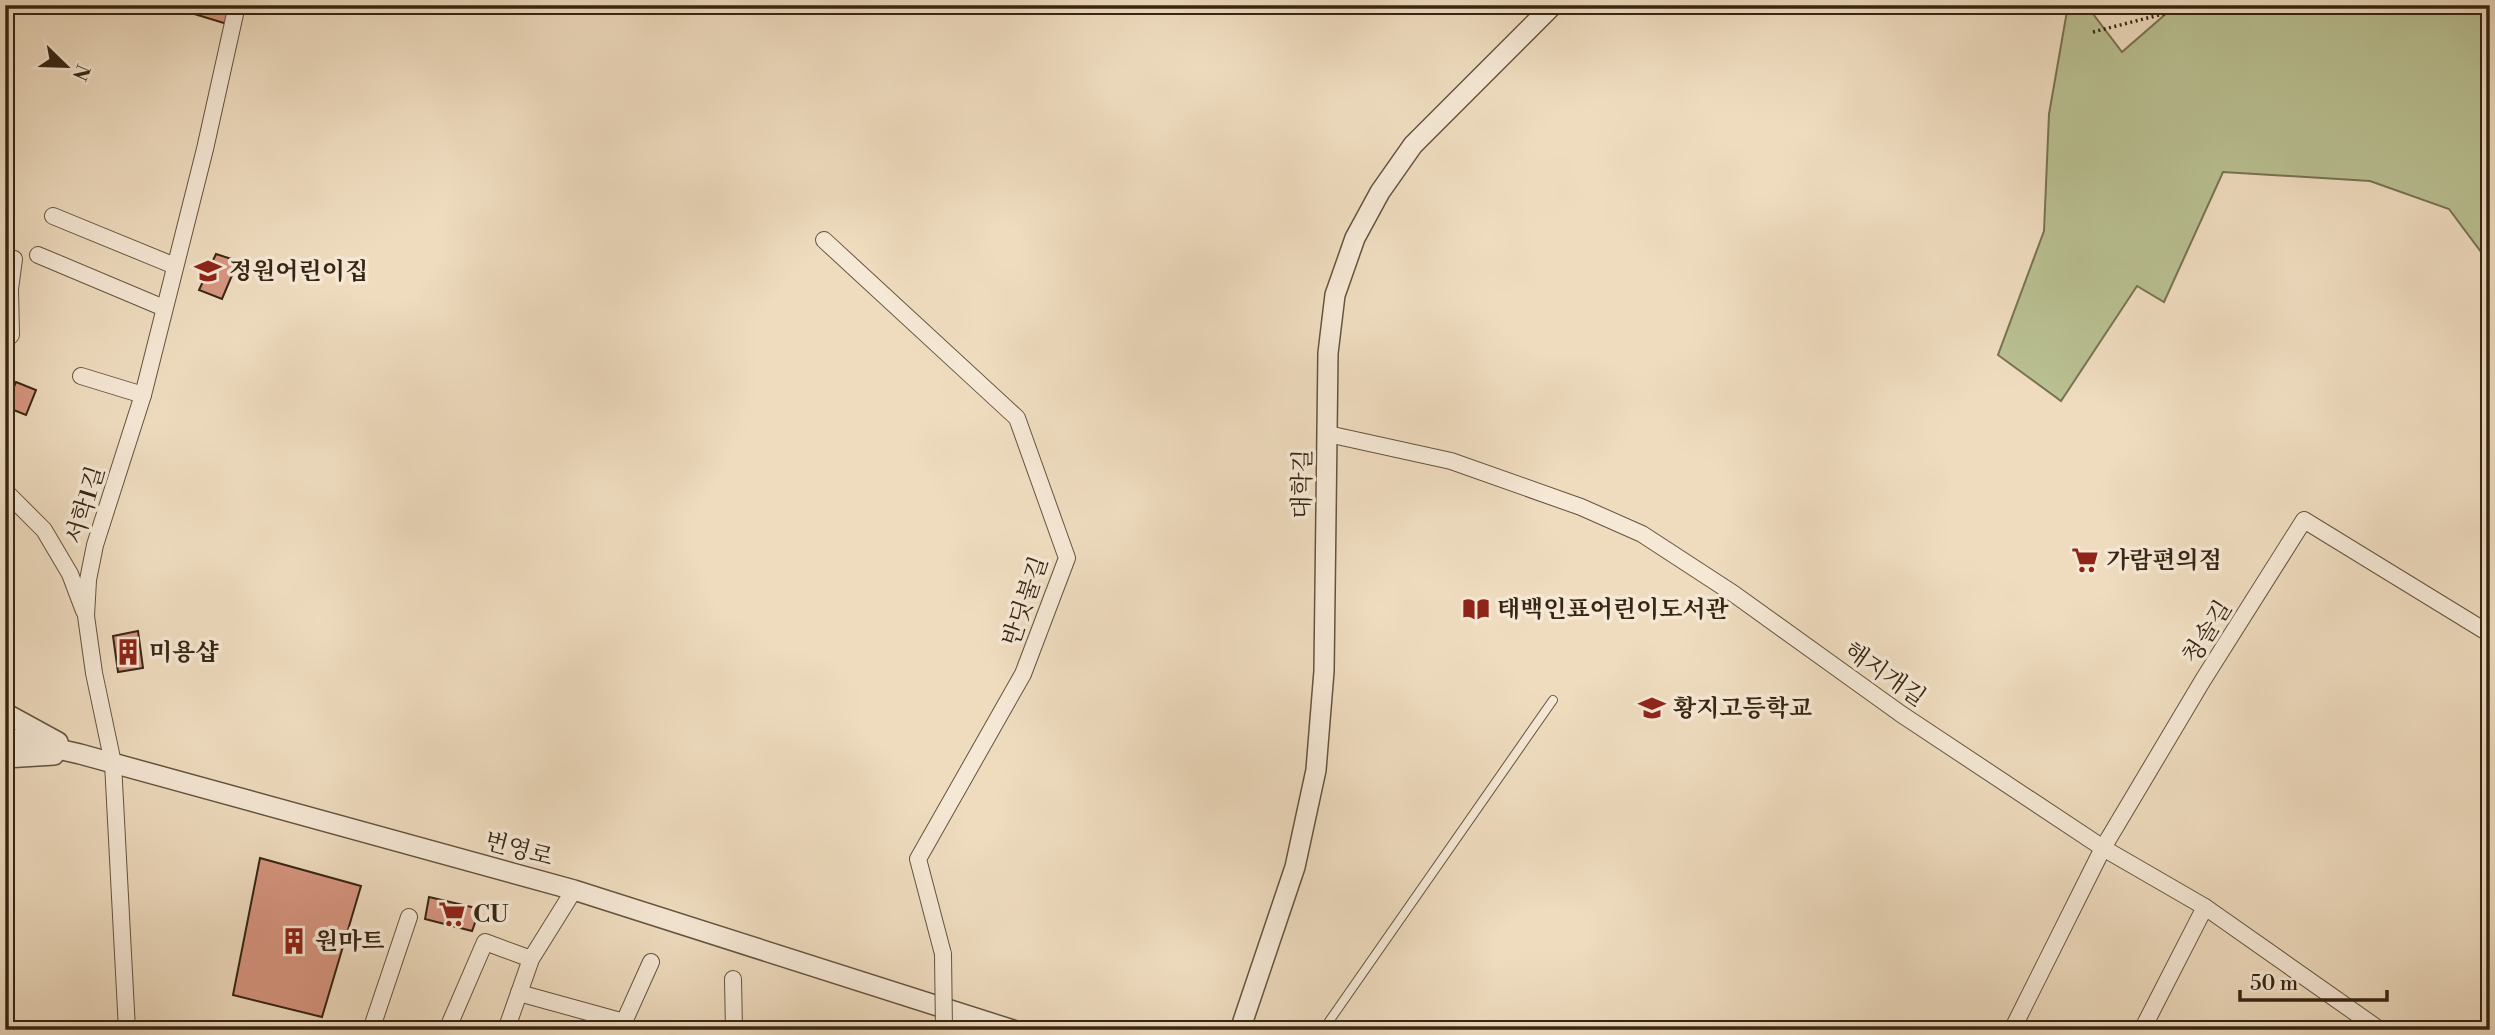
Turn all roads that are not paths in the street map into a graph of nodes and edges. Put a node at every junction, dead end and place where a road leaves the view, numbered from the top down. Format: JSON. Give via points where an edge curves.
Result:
{"nodes":[{"id":1,"x":237,"y":5,"type":"edge"},
{"id":2,"x":1553,"y":5,"type":"edge"},
{"id":3,"x":53,"y":216,"type":"dead end"},
{"id":4,"x":824,"y":240,"type":"dead end"},
{"id":5,"x":38,"y":255,"type":"dead end"},
{"id":6,"x":14,"y":259,"type":"dead end"},
{"id":7,"x":175,"y":266,"type":"junction"},
{"id":8,"x":164,"y":308,"type":"junction"},
{"id":9,"x":5,"y":341,"type":"edge"},
{"id":10,"x":80,"y":376,"type":"dead end"},
{"id":11,"x":143,"y":395,"type":"junction"},
{"id":12,"x":1328,"y":434,"type":"junction"},
{"id":13,"x":5,"y":491,"type":"edge"},
{"id":14,"x":86,"y":617,"type":"junction"},
{"id":15,"x":2490,"y":634,"type":"edge"},
{"id":16,"x":1553,"y":700,"type":"dead end"},
{"id":17,"x":5,"y":713,"type":"edge"},
{"id":18,"x":5,"y":737,"type":"edge"},
{"id":19,"x":80,"y":754,"type":"junction"},
{"id":20,"x":5,"y":758,"type":"edge"},
{"id":21,"x":113,"y":763,"type":"junction"},
{"id":22,"x":2103,"y":848,"type":"junction"},
{"id":23,"x":574,"y":890,"type":"junction"},
{"id":24,"x":2205,"y":907,"type":"junction"},
{"id":25,"x":409,"y":918,"type":"dead end"},
{"id":26,"x":531,"y":959,"type":"junction"},
{"id":27,"x":651,"y":962,"type":"dead end"},
{"id":28,"x":733,"y":979,"type":"dead end"},
{"id":29,"x":519,"y":993,"type":"junction"},
{"id":30,"x":623,"y":1026,"type":"edge"},
{"id":31,"x":127,"y":1030,"type":"edge"},
{"id":32,"x":371,"y":1030,"type":"edge"},
{"id":33,"x":447,"y":1030,"type":"edge"},
{"id":34,"x":506,"y":1030,"type":"edge"},
{"id":35,"x":734,"y":1030,"type":"edge"},
{"id":36,"x":944,"y":1030,"type":"edge"},
{"id":37,"x":1013,"y":1030,"type":"edge"},
{"id":38,"x":1240,"y":1030,"type":"edge"},
{"id":39,"x":1323,"y":1030,"type":"edge"},
{"id":40,"x":2012,"y":1030,"type":"edge"},
{"id":41,"x":2142,"y":1030,"type":"edge"},
{"id":42,"x":2380,"y":1030,"type":"edge"}],
"edges":[{"from":1,"to":7,"type":"street","name":"서학1길"},
{"from":2,"to":12,"type":"street","name":"대학길","via":[[1413,145],[1355,238],[1335,295],[1328,353]]},
{"from":3,"to":7,"type":"street"},
{"from":4,"to":36,"type":"street","name":"반딧불길","bridge":true,"via":[[1017,418],[1067,558],[1023,674],[918,859],[943,954]]},
{"from":5,"to":8,"type":"street"},
{"from":6,"to":9,"type":"street","via":[[11,335]]},
{"from":7,"to":8,"type":"street","name":"서학1길"},
{"from":8,"to":11,"type":"street","name":"서학1길"},
{"from":10,"to":11,"type":"street"},
{"from":11,"to":14,"type":"street","name":"서학1길","via":[[95,545]]},
{"from":12,"to":22,"type":"street","name":"해지개길","via":[[1451,461],[1642,534]]},
{"from":12,"to":38,"type":"street","name":"대학길","via":[[1324,671],[1316,770],[1294,867]]},
{"from":13,"to":14,"type":"street","via":[[44,530],[70,573]]},
{"from":14,"to":21,"type":"street","name":"서학1길"},
{"from":15,"to":22,"type":"street","name":"청솔길","via":[[2304,520]]},
{"from":16,"to":39,"type":"lane"},
{"from":17,"to":19,"type":"street"},
{"from":18,"to":19,"type":"street","name":"번영로"},
{"from":19,"to":20,"type":"street"},
{"from":19,"to":21,"type":"street","name":"번영로"},
{"from":21,"to":23,"type":"street","name":"번영로"},
{"from":21,"to":31,"type":"street","name":"서학1길"},
{"from":22,"to":24,"type":"street","name":"해지개길"},
{"from":22,"to":40,"type":"street"},
{"from":23,"to":26,"type":"street"},
{"from":23,"to":37,"type":"street","name":"번영로"},
{"from":24,"to":41,"type":"street"},
{"from":24,"to":42,"type":"street","name":"해지개길"},
{"from":25,"to":32,"type":"street"},
{"from":26,"to":29,"type":"street"},
{"from":26,"to":33,"type":"street","via":[[485,942]]},
{"from":27,"to":30,"type":"street"},
{"from":28,"to":35,"type":"street"},
{"from":29,"to":30,"type":"street"},
{"from":29,"to":34,"type":"street"}]}
